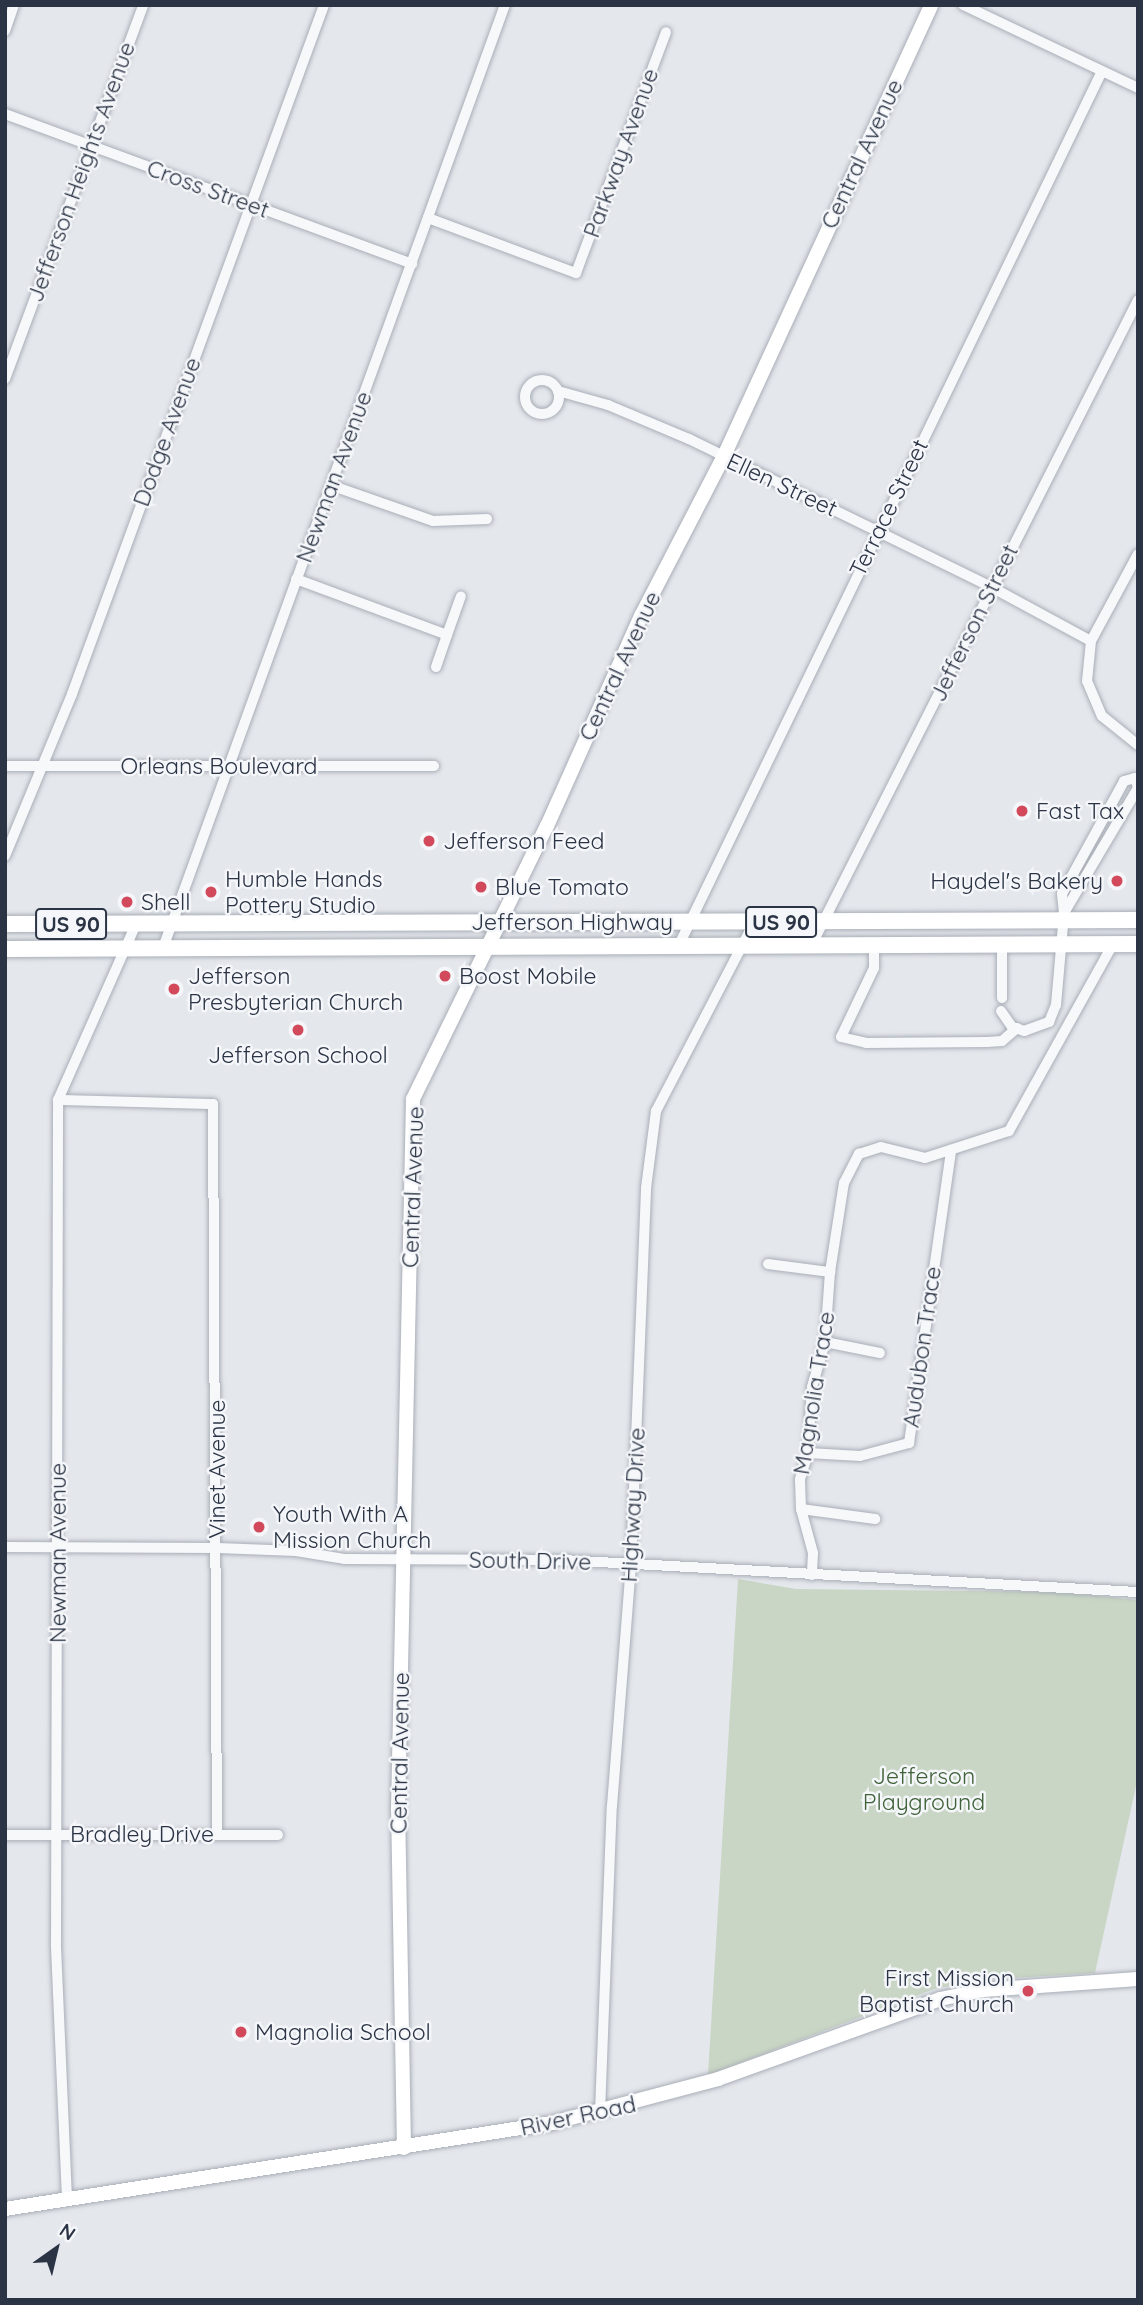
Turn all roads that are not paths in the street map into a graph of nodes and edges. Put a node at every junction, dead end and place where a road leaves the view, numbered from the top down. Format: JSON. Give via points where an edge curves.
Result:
{"nodes":[{"id":1,"x":14,"y":5,"type":"edge"},
{"id":2,"x":143,"y":5,"type":"edge"},
{"id":3,"x":324,"y":5,"type":"edge"},
{"id":4,"x":505,"y":5,"type":"edge"},
{"id":5,"x":931,"y":5,"type":"edge"},
{"id":6,"x":963,"y":5,"type":"edge"},
{"id":7,"x":5,"y":31,"type":"edge"},
{"id":8,"x":666,"y":33,"type":"dead end"},
{"id":9,"x":1102,"y":71,"type":"junction"},
{"id":10,"x":1138,"y":88,"type":"edge"},
{"id":11,"x":5,"y":114,"type":"edge"},
{"id":12,"x":91,"y":146,"type":"junction"},
{"id":13,"x":251,"y":205,"type":"junction"},
{"id":14,"x":428,"y":218,"type":"junction"},
{"id":15,"x":412,"y":264,"type":"junction"},
{"id":16,"x":1138,"y":300,"type":"edge"},
{"id":17,"x":5,"y":379,"type":"edge"},
{"id":18,"x":558,"y":391,"type":"dead end"},
{"id":19,"x":723,"y":458,"type":"junction"},
{"id":20,"x":333,"y":486,"type":"junction"},
{"id":21,"x":487,"y":519,"type":"dead end"},
{"id":22,"x":878,"y":531,"type":"junction"},
{"id":23,"x":1138,"y":554,"type":"edge"},
{"id":24,"x":296,"y":579,"type":"junction"},
{"id":25,"x":992,"y":588,"type":"junction"},
{"id":26,"x":461,"y":596,"type":"dead end"},
{"id":27,"x":447,"y":635,"type":"junction"},
{"id":28,"x":1091,"y":641,"type":"junction"},
{"id":29,"x":436,"y":667,"type":"dead end"},
{"id":30,"x":1138,"y":745,"type":"edge"},
{"id":31,"x":5,"y":766,"type":"edge"},
{"id":32,"x":43,"y":766,"type":"junction"},
{"id":33,"x":228,"y":766,"type":"junction"},
{"id":34,"x":433,"y":766,"type":"dead end"},
{"id":35,"x":1137,"y":781,"type":"edge"},
{"id":36,"x":5,"y":856,"type":"edge"},
{"id":37,"x":1064,"y":916,"type":"junction"},
{"id":38,"x":1138,"y":920,"type":"edge"},
{"id":39,"x":688,"y":921,"type":"junction"},
{"id":40,"x":755,"y":921,"type":"junction"},
{"id":41,"x":499,"y":922,"type":"junction"},
{"id":42,"x":823,"y":922,"type":"junction"},
{"id":43,"x":5,"y":924,"type":"edge"},
{"id":44,"x":136,"y":924,"type":"junction"},
{"id":45,"x":171,"y":925,"type":"junction"},
{"id":46,"x":1113,"y":944,"type":"junction"},
{"id":47,"x":1138,"y":944,"type":"edge"},
{"id":48,"x":1002,"y":945,"type":"junction"},
{"id":49,"x":1060,"y":945,"type":"junction"},
{"id":50,"x":744,"y":946,"type":"junction"},
{"id":51,"x":811,"y":946,"type":"junction"},
{"id":52,"x":874,"y":946,"type":"junction"},
{"id":53,"x":678,"y":947,"type":"junction"},
{"id":54,"x":126,"y":948,"type":"junction"},
{"id":55,"x":163,"y":948,"type":"junction"},
{"id":56,"x":485,"y":948,"type":"junction"},
{"id":57,"x":5,"y":949,"type":"edge"},
{"id":58,"x":1002,"y":998,"type":"dead end"},
{"id":59,"x":1001,"y":1011,"type":"dead end"},
{"id":60,"x":1017,"y":1028,"type":"junction"},
{"id":61,"x":58,"y":1100,"type":"junction"},
{"id":62,"x":951,"y":1150,"type":"junction"},
{"id":63,"x":768,"y":1264,"type":"dead end"},
{"id":64,"x":830,"y":1272,"type":"junction"},
{"id":65,"x":825,"y":1342,"type":"junction"},
{"id":66,"x":880,"y":1353,"type":"dead end"},
{"id":67,"x":808,"y":1453,"type":"junction"},
{"id":68,"x":801,"y":1509,"type":"junction"},
{"id":69,"x":875,"y":1519,"type":"dead end"},
{"id":70,"x":5,"y":1547,"type":"edge"},
{"id":71,"x":58,"y":1547,"type":"junction"},
{"id":72,"x":218,"y":1548,"type":"junction"},
{"id":73,"x":404,"y":1559,"type":"junction"},
{"id":74,"x":631,"y":1564,"type":"junction"},
{"id":75,"x":812,"y":1575,"type":"junction"},
{"id":76,"x":1138,"y":1592,"type":"edge"},
{"id":77,"x":217,"y":1834,"type":"junction"},
{"id":78,"x":5,"y":1835,"type":"edge"},
{"id":79,"x":59,"y":1835,"type":"junction"},
{"id":80,"x":278,"y":1835,"type":"dead end"},
{"id":81,"x":1138,"y":1979,"type":"edge"},
{"id":82,"x":600,"y":2112,"type":"junction"},
{"id":83,"x":404,"y":2148,"type":"junction"},
{"id":84,"x":67,"y":2199,"type":"junction"},
{"id":85,"x":5,"y":2209,"type":"edge"}],
"edges":[{"from":1,"to":7,"type":"street"},
{"from":2,"to":12,"type":"street","name":"Jefferson Heights Avenue"},
{"from":3,"to":13,"type":"street","name":"Dodge Avenue"},
{"from":4,"to":14,"type":"street","name":"Newman Avenue"},
{"from":5,"to":19,"type":"main road","name":"Central Avenue"},
{"from":6,"to":9,"type":"street"},
{"from":8,"to":14,"type":"street","name":"Parkway Avenue","via":[[576,273]]},
{"from":9,"to":10,"type":"street"},
{"from":9,"to":22,"type":"street","name":"Terrace Street"},
{"from":11,"to":12,"type":"street","name":"Cross Street"},
{"from":12,"to":13,"type":"street","name":"Cross Street"},
{"from":12,"to":17,"type":"street","name":"Jefferson Heights Avenue"},
{"from":13,"to":15,"type":"street","name":"Cross Street"},
{"from":13,"to":32,"type":"street","name":"Dodge Avenue"},
{"from":14,"to":15,"type":"street","name":"Newman Avenue"},
{"from":15,"to":20,"type":"street","name":"Newman Avenue"},
{"from":16,"to":25,"type":"street","name":"Jefferson Street"},
{"from":18,"to":19,"type":"street","name":"Ellen Street","via":[[641,417]]},
{"from":19,"to":22,"type":"street","name":"Ellen Street"},
{"from":19,"to":41,"type":"main road","name":"Central Avenue","via":[[641,616]]},
{"from":20,"to":21,"type":"street","via":[[433,521]]},
{"from":20,"to":24,"type":"street","name":"Newman Avenue"},
{"from":22,"to":25,"type":"street","name":"Ellen Street"},
{"from":22,"to":39,"type":"street","name":"Terrace Street"},
{"from":23,"to":28,"type":"street"},
{"from":24,"to":27,"type":"street"},
{"from":24,"to":33,"type":"street","name":"Newman Avenue"},
{"from":25,"to":28,"type":"street","name":"Ellen Street"},
{"from":25,"to":42,"type":"street","name":"Jefferson Street"},
{"from":26,"to":27,"type":"street"},
{"from":27,"to":29,"type":"street"},
{"from":28,"to":30,"type":"street","via":[[1087,681],[1092,698],[1116,731]]},
{"from":31,"to":32,"type":"street","name":"Orleans Boulevard"},
{"from":32,"to":33,"type":"street","name":"Orleans Boulevard"},
{"from":32,"to":36,"type":"street","name":"Dodge Avenue"},
{"from":33,"to":34,"type":"street","name":"Orleans Boulevard"},
{"from":33,"to":45,"type":"street","name":"Newman Avenue"},
{"from":35,"to":37,"type":"street"},
{"from":35,"to":37,"type":"street","via":[[1124,781],[1062,894]]},
{"from":37,"to":38,"type":"main road","name":"Jefferson Highway","number":"US 90"},
{"from":37,"to":42,"type":"main road","name":"Jefferson Highway","number":"US 90"},
{"from":37,"to":49,"type":"street"},
{"from":39,"to":40,"type":"main road","name":"Jefferson Highway","number":"US 90"},
{"from":39,"to":41,"type":"main road","name":"Jefferson Highway","number":"US 90"},
{"from":39,"to":53,"type":"street","name":"Terrace Street"},
{"from":40,"to":42,"type":"main road","name":"Jefferson Highway","number":"US 90"},
{"from":40,"to":50,"type":"street","name":"Highway Drive"},
{"from":41,"to":45,"type":"main road","name":"Jefferson Highway","number":"US 90"},
{"from":41,"to":56,"type":"main road","name":"Central Avenue"},
{"from":42,"to":51,"type":"street","name":"Jefferson Street"},
{"from":43,"to":44,"type":"main road","name":"Jefferson Highway","number":"US 90"},
{"from":44,"to":45,"type":"main road","name":"Jefferson Highway","number":"US 90"},
{"from":44,"to":54,"type":"street","name":"Newman Avenue"},
{"from":45,"to":55,"type":"street","name":"Newman Avenue"},
{"from":46,"to":47,"type":"main road","name":"Jefferson Highway","number":"US 90"},
{"from":46,"to":49,"type":"main road","name":"Jefferson Highway","number":"US 90"},
{"from":46,"to":62,"type":"street","via":[[1009,1132]]},
{"from":48,"to":49,"type":"main road","name":"Jefferson Highway","number":"US 90"},
{"from":48,"to":52,"type":"main road","name":"Jefferson Highway","number":"US 90"},
{"from":48,"to":58,"type":"street"},
{"from":49,"to":60,"type":"street","via":[[1056,1005],[1049,1022],[1039,1030]]},
{"from":50,"to":51,"type":"main road","name":"Jefferson Highway","number":"US 90"},
{"from":50,"to":53,"type":"main road","name":"Jefferson Highway","number":"US 90"},
{"from":50,"to":74,"type":"street","name":"Highway Drive","via":[[656,1111],[646,1188]]},
{"from":51,"to":52,"type":"main road","name":"Jefferson Highway","number":"US 90"},
{"from":52,"to":60,"type":"street","via":[[874,968],[841,1037],[866,1043],[954,1044],[1002,1041]]},
{"from":53,"to":56,"type":"main road","name":"Jefferson Highway","number":"US 90"},
{"from":54,"to":55,"type":"main road","name":"Jefferson Highway","number":"US 90"},
{"from":54,"to":57,"type":"main road","name":"Jefferson Highway","number":"US 90"},
{"from":54,"to":61,"type":"street","name":"Newman Avenue"},
{"from":55,"to":56,"type":"main road","name":"Jefferson Highway","number":"US 90"},
{"from":56,"to":73,"type":"main road","name":"Central Avenue","via":[[413,1099]]},
{"from":59,"to":60,"type":"street"},
{"from":61,"to":71,"type":"street","name":"Newman Avenue"},
{"from":61,"to":72,"type":"street","name":"Vinet Avenue","via":[[213,1104]]},
{"from":62,"to":64,"type":"street","via":[[925,1158],[881,1147],[859,1154],[845,1182]]},
{"from":62,"to":67,"type":"street","name":"Audubon Trace","via":[[909,1443],[860,1455]]},
{"from":63,"to":64,"type":"street"},
{"from":64,"to":65,"type":"street","name":"Magnolia Trace"},
{"from":65,"to":66,"type":"street"},
{"from":65,"to":67,"type":"street","name":"Magnolia Trace","via":[[812,1387]]},
{"from":67,"to":68,"type":"street","name":"Magnolia Trace","via":[[800,1480]]},
{"from":68,"to":69,"type":"street"},
{"from":68,"to":75,"type":"street","name":"Magnolia Trace","via":[[813,1553]]},
{"from":70,"to":71,"type":"street","name":"South Drive"},
{"from":71,"to":72,"type":"street","name":"South Drive"},
{"from":71,"to":79,"type":"street","name":"Newman Avenue"},
{"from":72,"to":73,"type":"street","name":"South Drive"},
{"from":72,"to":77,"type":"street","name":"Vinet Avenue"},
{"from":73,"to":74,"type":"street","name":"South Drive"},
{"from":73,"to":83,"type":"main road","name":"Central Avenue","via":[[398,1892]]},
{"from":74,"to":75,"type":"street","name":"South Drive"},
{"from":74,"to":82,"type":"street","name":"Highway Drive","via":[[611,1806]]},
{"from":75,"to":76,"type":"street","name":"South Drive"},
{"from":77,"to":79,"type":"street","name":"Bradley Drive"},
{"from":77,"to":80,"type":"street","name":"Bradley Drive"},
{"from":78,"to":79,"type":"street","name":"Bradley Drive"},
{"from":79,"to":84,"type":"street","name":"Newman Avenue","via":[[56,1943]]},
{"from":81,"to":82,"type":"main road","name":"River Road","via":[[983,1990],[940,1999],[718,2079]]},
{"from":82,"to":83,"type":"main road","name":"River Road"},
{"from":83,"to":84,"type":"main road","name":"River Road"},
{"from":84,"to":85,"type":"main road","name":"River Road"}]}
